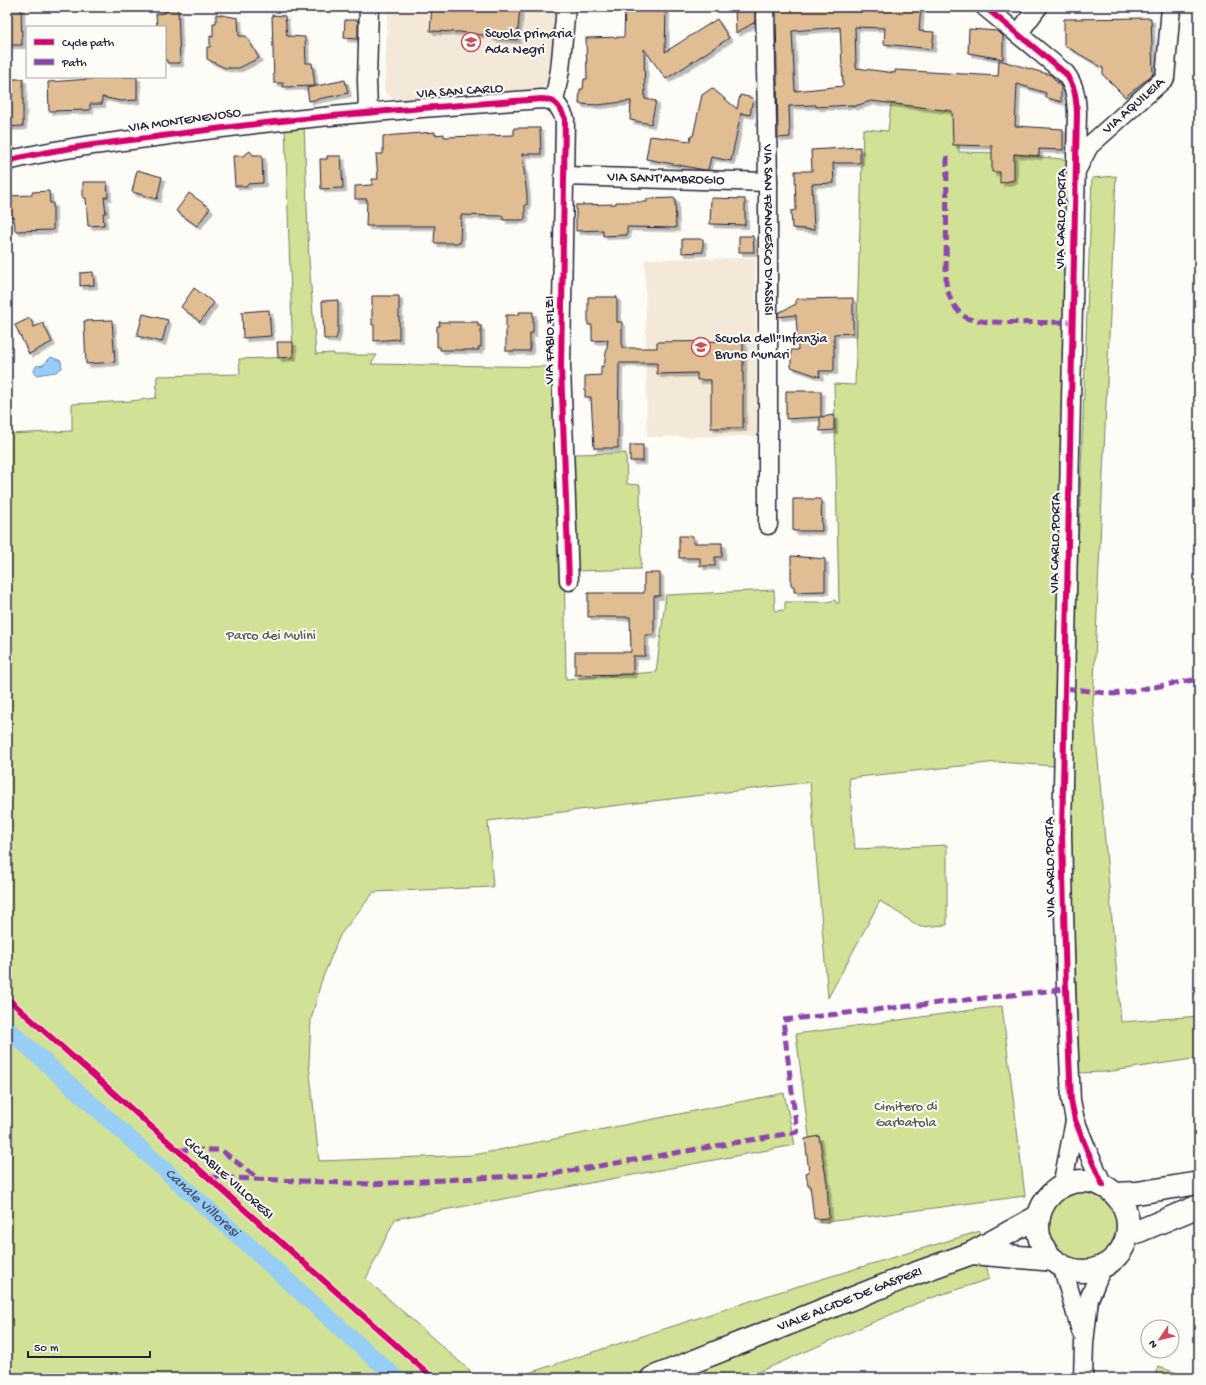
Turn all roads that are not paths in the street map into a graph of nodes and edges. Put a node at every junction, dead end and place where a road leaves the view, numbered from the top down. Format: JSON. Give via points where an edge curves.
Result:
{"nodes":[{"id":1,"x":370,"y":7,"type":"edge"},
{"id":2,"x":566,"y":7,"type":"edge"},
{"id":3,"x":765,"y":7,"type":"edge"},
{"id":4,"x":985,"y":7,"type":"edge"},
{"id":5,"x":1038,"y":7,"type":"edge"},
{"id":6,"x":1171,"y":7,"type":"edge"},
{"id":7,"x":1018,"y":34,"type":"junction"},
{"id":8,"x":554,"y":102,"type":"junction"},
{"id":9,"x":368,"y":111,"type":"junction"},
{"id":10,"x":7,"y":161,"type":"edge"},
{"id":11,"x":1075,"y":172,"type":"junction"},
{"id":12,"x":564,"y":176,"type":"junction"},
{"id":13,"x":768,"y":182,"type":"junction"},
{"id":14,"x":768,"y":525,"type":"dead end"},
{"id":15,"x":569,"y":581,"type":"dead end"},
{"id":16,"x":1076,"y":1120,"type":"junction"},
{"id":17,"x":1199,"y":1183,"type":"edge"},
{"id":18,"x":1062,"y":1186,"type":"junction"},
{"id":19,"x":1109,"y":1190,"type":"junction"},
{"id":20,"x":1199,"y":1206,"type":"edge"},
{"id":21,"x":1040,"y":1216,"type":"junction"},
{"id":22,"x":1127,"y":1236,"type":"junction"},
{"id":23,"x":972,"y":1253,"type":"junction"},
{"id":24,"x":1058,"y":1263,"type":"junction"},
{"id":25,"x":1102,"y":1267,"type":"junction"},
{"id":26,"x":1084,"y":1344,"type":"junction"},
{"id":27,"x":652,"y":1378,"type":"edge"},
{"id":28,"x":1083,"y":1378,"type":"edge"}],
"edges":[{"from":1,"to":9,"type":"street"},
{"from":2,"to":8,"type":"street"},
{"from":3,"to":13,"type":"street","name":"VIA SAN FRANCESCO D'ASSISI"},
{"from":4,"to":7,"type":"street","name":"VIA CARLO PORTA"},
{"from":5,"to":7,"type":"street"},
{"from":6,"to":11,"type":"street","name":"VIA AQUILEIA","via":[[1165,78],[1089,146]]},
{"from":7,"to":11,"type":"street","name":"VIA CARLO PORTA","via":[[1065,73],[1072,82],[1076,92],[1077,112]]},
{"from":8,"to":9,"type":"street","name":"VIA SAN CARLO","via":[[542,98]]},
{"from":8,"to":12,"type":"street","name":"VIA FABIO FILZI","via":[[564,119]]},
{"from":9,"to":10,"type":"street","name":"VIA MONTENEVOSO","via":[[38,153]]},
{"from":11,"to":16,"type":"street","name":"VIA CARLO PORTA","via":[[1062,834],[1071,1100]]},
{"from":12,"to":13,"type":"street","name":"VIA SANT'AMBROGIO"},
{"from":12,"to":15,"type":"street","name":"VIA FABIO FILZI","via":[[561,367]]},
{"from":13,"to":14,"type":"street","name":"VIA SAN FRANCESCO D'ASSISI"},
{"from":16,"to":18,"type":"street"},
{"from":16,"to":19,"type":"street","name":"VIA CARLO PORTA","via":[[1087,1150]]},
{"from":17,"to":19,"type":"street","via":[[1137,1193]]},
{"from":18,"to":19,"type":"street","via":[[1089,1181]]},
{"from":18,"to":21,"type":"street","via":[[1048,1199]]},
{"from":19,"to":22,"type":"street","via":[[1124,1206],[1128,1221]]},
{"from":20,"to":22,"type":"street"},
{"from":21,"to":23,"type":"street"},
{"from":21,"to":24,"type":"street","via":[[1038,1228],[1041,1240],[1046,1251]]},
{"from":22,"to":25,"type":"street","via":[[1118,1254]]},
{"from":23,"to":24,"type":"street","name":"VIALE ALCIDE DE GASPERI"},
{"from":23,"to":27,"type":"street","name":"VIALE ALCIDE DE GASPERI"},
{"from":24,"to":25,"type":"street","via":[[1075,1270]]},
{"from":24,"to":26,"type":"street","via":[[1074,1303]]},
{"from":25,"to":26,"type":"street","via":[[1089,1299]]},
{"from":26,"to":28,"type":"street"}]}
